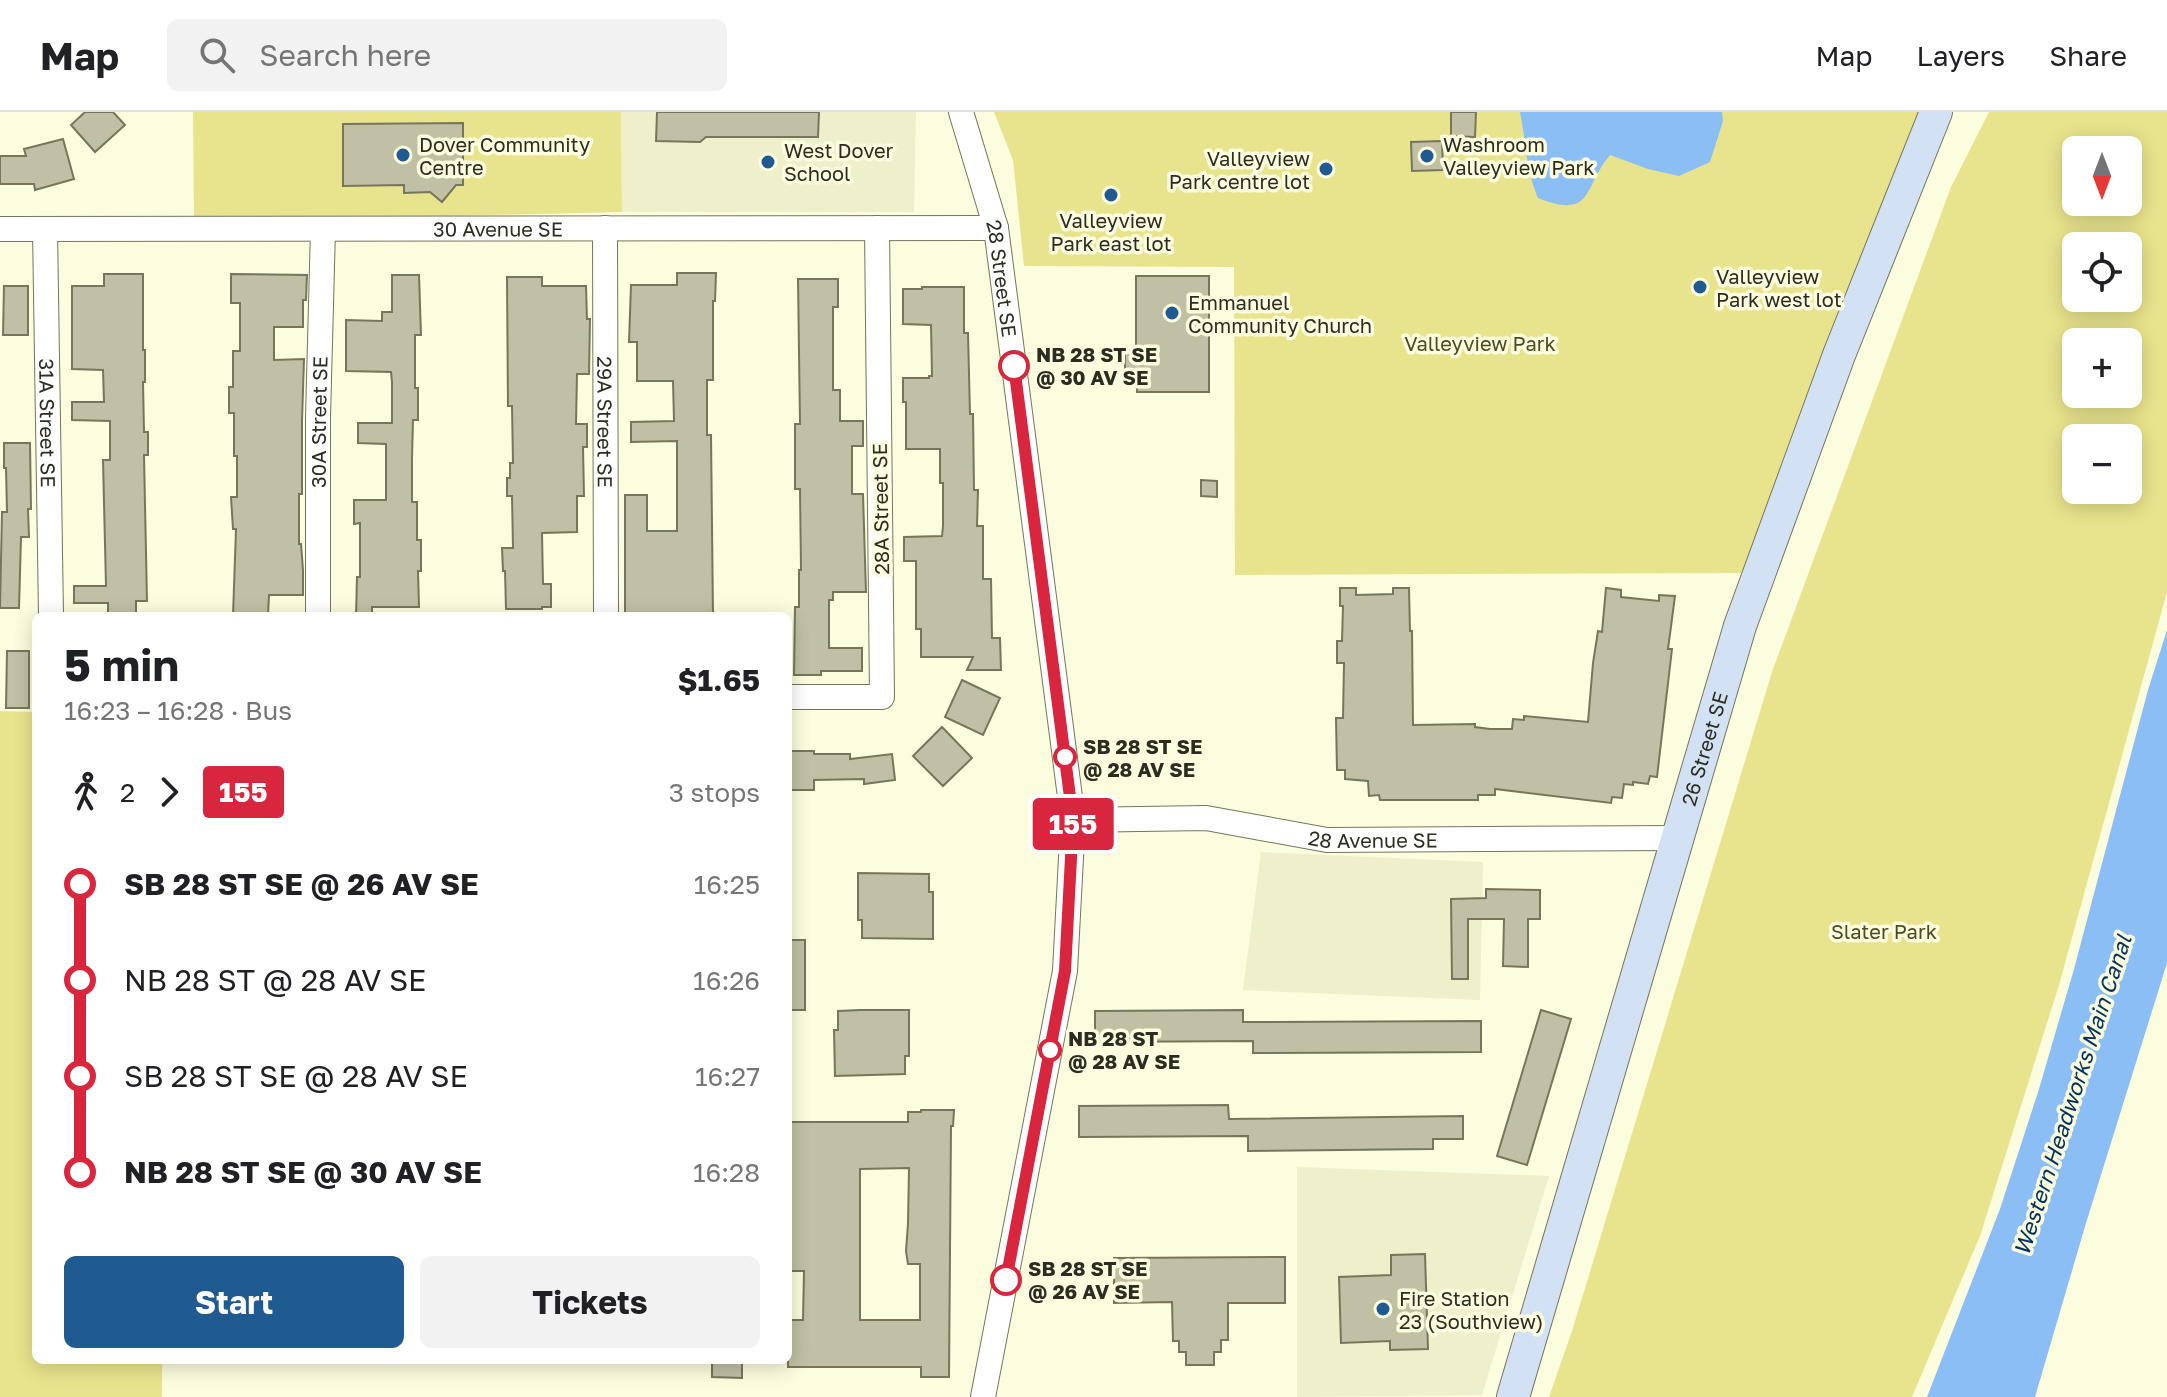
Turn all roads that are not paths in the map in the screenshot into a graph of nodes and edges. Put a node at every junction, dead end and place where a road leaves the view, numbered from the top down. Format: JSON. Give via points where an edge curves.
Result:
{"nodes":[{"id":1,"x":961,"y":112,"type":"edge"},
{"id":2,"x":1936,"y":112,"type":"edge"},
{"id":3,"x":605,"y":228,"type":"junction"},
{"id":4,"x":877,"y":228,"type":"junction"},
{"id":5,"x":996,"y":228,"type":"junction"},
{"id":6,"x":0,"y":229,"type":"edge"},
{"id":7,"x":45,"y":229,"type":"junction"},
{"id":8,"x":323,"y":229,"type":"junction"},
{"id":9,"x":51,"y":612,"type":"edge"},
{"id":10,"x":318,"y":612,"type":"edge"},
{"id":11,"x":606,"y":612,"type":"edge"},
{"id":12,"x":792,"y":697,"type":"edge"},
{"id":13,"x":1073,"y":820,"type":"junction"},
{"id":14,"x":1676,"y":838,"type":"junction"},
{"id":15,"x":983,"y":1397,"type":"edge"},
{"id":16,"x":1513,"y":1397,"type":"edge"}],
"edges":[{"from":1,"to":5,"type":"street","name":"28 Street SE"},
{"from":2,"to":14,"type":"street","name":"26 Street SE","via":[[1839,355],[1740,626]]},
{"from":3,"to":4,"type":"street","name":"30 Avenue SE"},
{"from":3,"to":8,"type":"street","name":"30 Avenue SE"},
{"from":3,"to":11,"type":"street","name":"29A Street SE"},
{"from":4,"to":5,"type":"street","name":"30 Avenue SE"},
{"from":4,"to":12,"type":"street","name":"28A Street SE","via":[[882,697]]},
{"from":5,"to":13,"type":"street","name":"28 Street SE"},
{"from":6,"to":7,"type":"street","name":"30 Avenue SE"},
{"from":7,"to":8,"type":"street","name":"30 Avenue SE"},
{"from":7,"to":9,"type":"street","name":"31A Street SE"},
{"from":8,"to":10,"type":"street","name":"30A Street SE"},
{"from":13,"to":14,"type":"street","name":"28 Avenue SE","via":[[1206,818],[1327,840]]},
{"from":13,"to":15,"type":"street","name":"28 Street SE","via":[[1065,971]]},
{"from":14,"to":16,"type":"street","name":"26 Street SE"}]}
